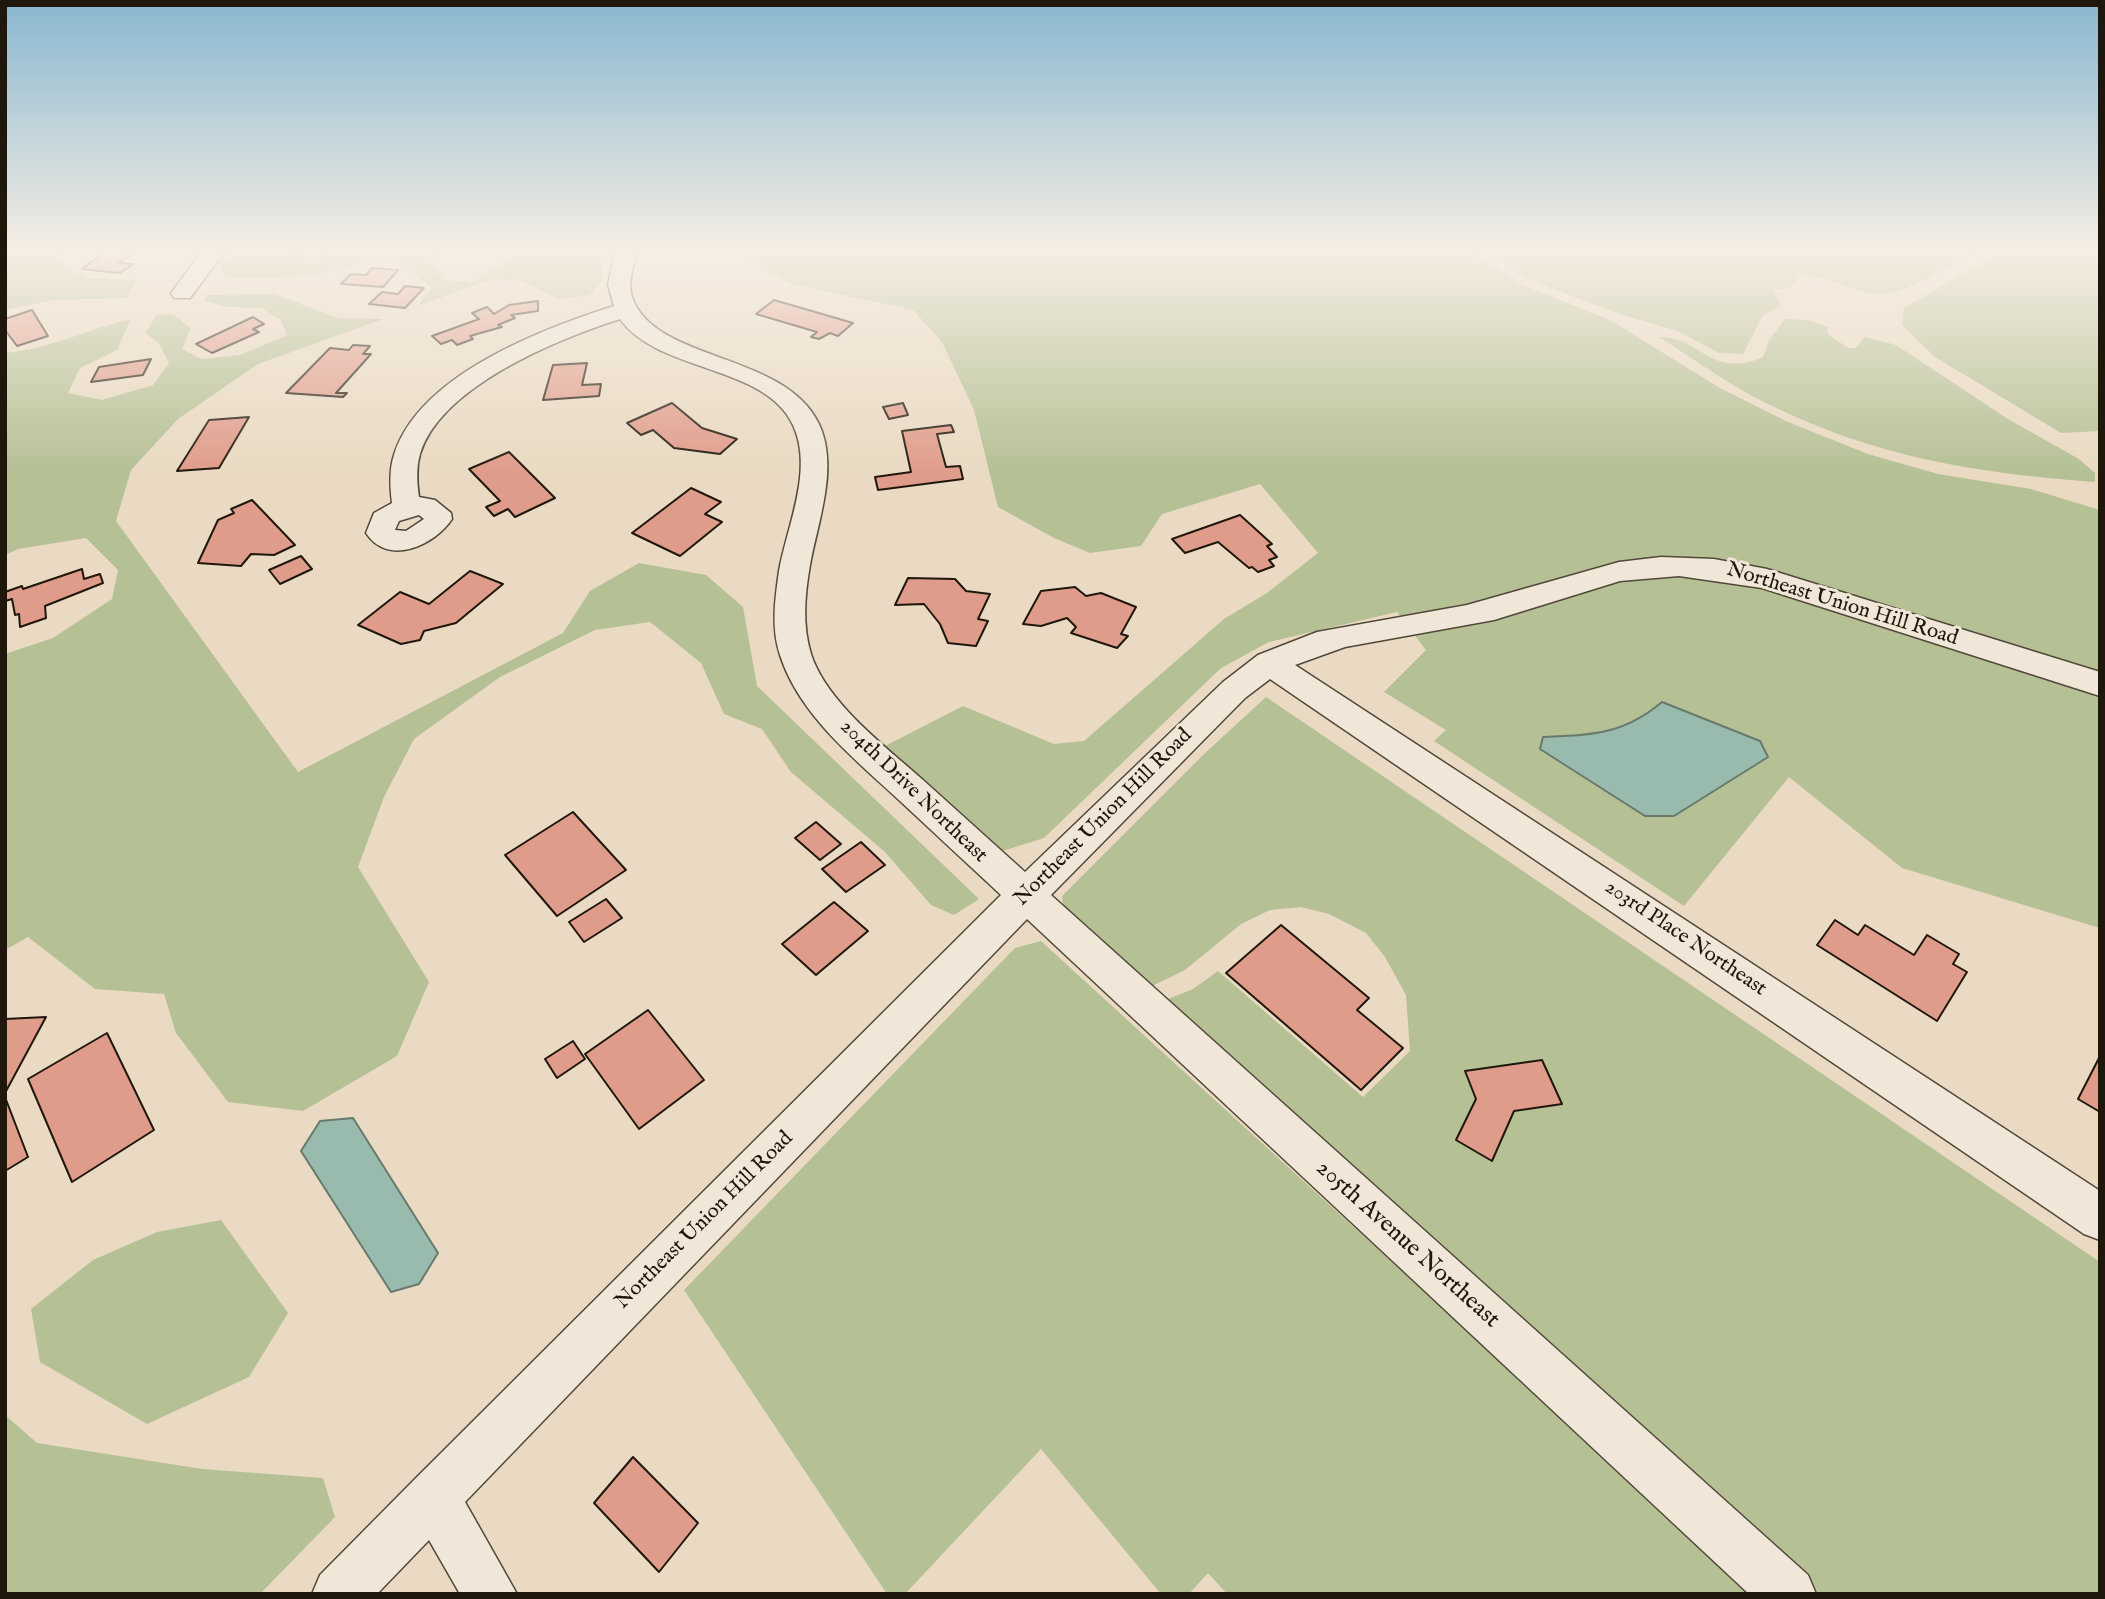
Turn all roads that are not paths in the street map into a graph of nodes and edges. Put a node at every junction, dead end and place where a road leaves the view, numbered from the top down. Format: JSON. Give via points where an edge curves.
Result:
{"nodes":[{"id":1,"x":585,"y":324,"type":"edge"},
{"id":2,"x":642,"y":324,"type":"edge"},
{"id":3,"x":407,"y":507,"type":"dead end"},
{"id":4,"x":1269,"y":663,"type":"junction"},
{"id":5,"x":2100,"y":684,"type":"edge"},
{"id":6,"x":1024,"y":897,"type":"junction"},
{"id":7,"x":2100,"y":1217,"type":"edge"},
{"id":8,"x":433,"y":1497,"type":"junction"},
{"id":9,"x":339,"y":1594,"type":"edge"},
{"id":10,"x":490,"y":1594,"type":"edge"},
{"id":11,"x":1789,"y":1594,"type":"edge"}],
"edges":[{"from":1,"to":3,"type":"street","via":[[539,339],[456,393],[409,450],[402,479]]},
{"from":2,"to":6,"type":"street","name":"204th Drive Northeast","via":[[668,345],[752,376],[778,391],[805,422],[814,446],[805,522],[790,578],[795,653],[817,695],[852,736]]},
{"from":4,"to":5,"type":"street","name":"Northeast Union Hill Road","via":[[1292,650],[1340,635],[1501,608],[1624,570],[1686,565],[1767,579]]},
{"from":4,"to":6,"type":"street","name":"Northeast Union Hill Road","via":[[1234,691]]},
{"from":4,"to":7,"type":"street","name":"203rd Place Northeast"},
{"from":6,"to":8,"type":"street","name":"Northeast Union Hill Road"},
{"from":6,"to":11,"type":"street","name":"205th Avenue Northeast"},
{"from":8,"to":9,"type":"street","name":"Northeast Union Hill Road"},
{"from":8,"to":10,"type":"street"}]}
